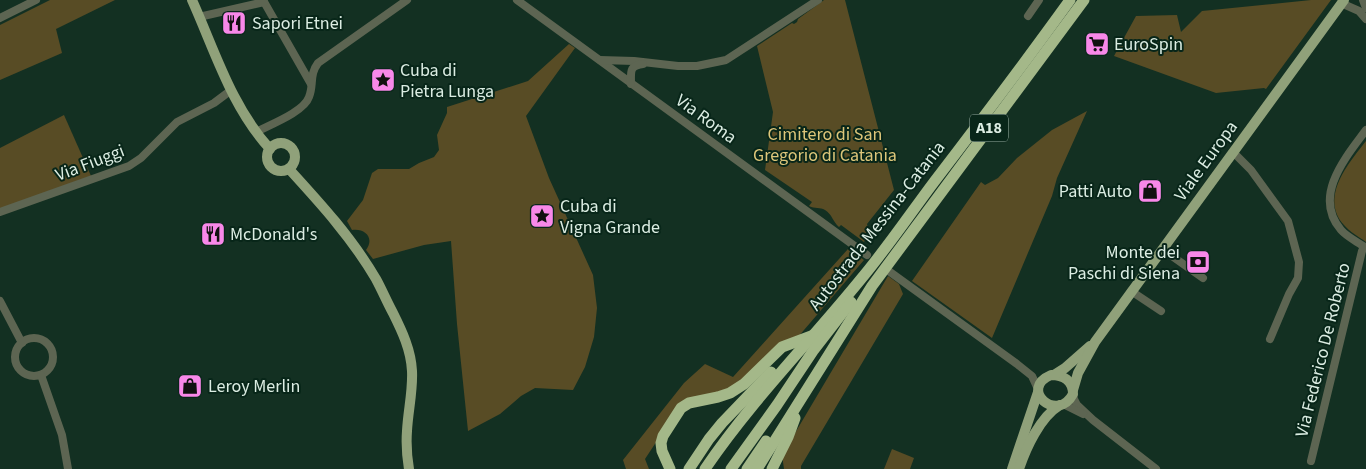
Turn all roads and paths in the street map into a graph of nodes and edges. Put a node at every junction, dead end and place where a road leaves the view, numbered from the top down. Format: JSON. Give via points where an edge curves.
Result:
{"nodes":[{"id":1,"x":36,"y":0,"type":"edge"},
{"id":2,"x":192,"y":0,"type":"edge"},
{"id":3,"x":407,"y":0,"type":"edge"},
{"id":4,"x":517,"y":0,"type":"edge"},
{"id":5,"x":818,"y":0,"type":"edge"},
{"id":6,"x":1039,"y":0,"type":"edge"},
{"id":7,"x":1070,"y":0,"type":"edge"},
{"id":8,"x":1077,"y":0,"type":"edge"},
{"id":9,"x":1084,"y":0,"type":"edge"},
{"id":10,"x":1363,"y":0,"type":"edge"},
{"id":11,"x":264,"y":1,"type":"edge"},
{"id":12,"x":1343,"y":2,"type":"edge"},
{"id":13,"x":1366,"y":8,"type":"edge"},
{"id":14,"x":1028,"y":16,"type":"dead end"},
{"id":15,"x":199,"y":17,"type":"junction"},
{"id":16,"x":0,"y":18,"type":"edge"},
{"id":17,"x":1366,"y":19,"type":"edge"},
{"id":18,"x":600,"y":60,"type":"junction"},
{"id":19,"x":648,"y":63,"type":"junction"},
{"id":20,"x":310,"y":84,"type":"junction"},
{"id":21,"x":631,"y":84,"type":"junction"},
{"id":22,"x":230,"y":91,"type":"junction"},
{"id":23,"x":1366,"y":130,"type":"edge"},
{"id":24,"x":256,"y":132,"type":"junction"},
{"id":25,"x":270,"y":149,"type":"junction"},
{"id":26,"x":1233,"y":152,"type":"junction"},
{"id":27,"x":289,"y":169,"type":"junction"},
{"id":28,"x":0,"y":212,"type":"edge"},
{"id":29,"x":1365,"y":247,"type":"edge"},
{"id":30,"x":1162,"y":249,"type":"junction"},
{"id":31,"x":867,"y":255,"type":"dead end"},
{"id":32,"x":890,"y":272,"type":"dead end"},
{"id":33,"x":1203,"y":278,"type":"dead end"},
{"id":34,"x":1131,"y":291,"type":"junction"},
{"id":35,"x":862,"y":300,"type":"junction"},
{"id":36,"x":0,"y":301,"type":"edge"},
{"id":37,"x":1161,"y":311,"type":"dead end"},
{"id":38,"x":1270,"y":339,"type":"dead end"},
{"id":39,"x":1095,"y":342,"type":"junction"},
{"id":40,"x":22,"y":343,"type":"junction"},
{"id":41,"x":812,"y":343,"type":"junction"},
{"id":42,"x":1017,"y":364,"type":"junction"},
{"id":43,"x":778,"y":366,"type":"junction"},
{"id":44,"x":819,"y":369,"type":"junction"},
{"id":45,"x":41,"y":375,"type":"junction"},
{"id":46,"x":1052,"y":375,"type":"junction"},
{"id":47,"x":1038,"y":391,"type":"junction"},
{"id":48,"x":1073,"y":392,"type":"junction"},
{"id":49,"x":743,"y":400,"type":"junction"},
{"id":50,"x":1061,"y":405,"type":"junction"},
{"id":51,"x":797,"y":414,"type":"junction"},
{"id":52,"x":1093,"y":420,"type":"junction"},
{"id":53,"x":662,"y":439,"type":"junction"},
{"id":54,"x":1311,"y":461,"type":"dead end"},
{"id":55,"x":68,"y":469,"type":"edge"},
{"id":56,"x":409,"y":469,"type":"edge"},
{"id":57,"x":664,"y":469,"type":"edge"},
{"id":58,"x":670,"y":469,"type":"edge"},
{"id":59,"x":677,"y":469,"type":"edge"},
{"id":60,"x":683,"y":469,"type":"edge"},
{"id":61,"x":690,"y":469,"type":"edge"},
{"id":62,"x":698,"y":469,"type":"edge"},
{"id":63,"x":705,"y":469,"type":"edge"},
{"id":64,"x":714,"y":469,"type":"edge"},
{"id":65,"x":723,"y":469,"type":"edge"},
{"id":66,"x":731,"y":469,"type":"edge"},
{"id":67,"x":738,"y":469,"type":"edge"},
{"id":68,"x":747,"y":469,"type":"edge"},
{"id":69,"x":757,"y":469,"type":"edge"},
{"id":70,"x":763,"y":469,"type":"edge"},
{"id":71,"x":772,"y":469,"type":"edge"},
{"id":72,"x":1012,"y":469,"type":"edge"},
{"id":73,"x":1019,"y":469,"type":"edge"},
{"id":74,"x":1156,"y":469,"type":"edge"}],
"edges":[{"from":1,"to":16,"type":"street"},
{"from":2,"to":15,"type":"main road"},
{"from":3,"to":20,"type":"street","via":[[318,63]]},
{"from":4,"to":18,"type":"street","name":"Via Roma"},
{"from":5,"to":19,"type":"street","via":[[726,60],[697,66]]},
{"from":6,"to":14,"type":"street"},
{"from":7,"to":41,"type":"highway","name":"Autostrada Messina-Catania","number":"A18"},
{"from":8,"to":41,"type":"highway","via":[[840,316]]},
{"from":9,"to":35,"type":"highway","name":"Autostrada Messina-Catania","number":"A18"},
{"from":10,"to":13,"type":"street"},
{"from":11,"to":15,"type":"street"},
{"from":11,"to":20,"type":"street"},
{"from":12,"to":17,"type":"street"},
{"from":12,"to":26,"type":"main road","name":"Viale Europa"},
{"from":15,"to":22,"type":"main road"},
{"from":18,"to":19,"type":"street"},
{"from":18,"to":21,"type":"street","name":"Via Roma"},
{"from":19,"to":21,"type":"street","via":[[632,68]]},
{"from":20,"to":24,"type":"street","via":[[306,103]]},
{"from":21,"to":31,"type":"street","name":"Via Roma"},
{"from":22,"to":24,"type":"main road"},
{"from":22,"to":28,"type":"street","name":"Via Fiuggi","via":[[178,122],[129,166]]},
{"from":23,"to":29,"type":"street","via":[[1338,170],[1330,199],[1334,217],[1342,231]]},
{"from":24,"to":25,"type":"main road"},
{"from":25,"to":27,"type":"main road","via":[[267,156],[270,167],[281,172]]},
{"from":25,"to":27,"type":"main road","via":[[278,144],[291,148],[295,157]]},
{"from":26,"to":30,"type":"main road","name":"Viale Europa"},
{"from":26,"to":38,"type":"street","via":[[1251,170],[1288,221],[1298,262],[1298,278]]},
{"from":27,"to":56,"type":"main road","via":[[339,226],[376,280],[410,352],[412,385],[406,432]]},
{"from":29,"to":54,"type":"street","name":"Via Federico De Roberto"},
{"from":30,"to":33,"type":"street"},
{"from":30,"to":34,"type":"main road","name":"Viale Europa"},
{"from":32,"to":42,"type":"street"},
{"from":34,"to":37,"type":"street"},
{"from":34,"to":39,"type":"main road","name":"Viale Europa"},
{"from":35,"to":44,"type":"highway","name":"Autostrada Messina-Catania","number":"A18"},
{"from":35,"to":67,"type":"highway"},
{"from":36,"to":40,"type":"street"},
{"from":39,"to":46,"type":"main road"},
{"from":39,"to":48,"type":"main road","via":[[1078,373]]},
{"from":40,"to":45,"type":"street","via":[[15,356],[17,366],[30,376]]},
{"from":40,"to":45,"type":"street","via":[[33,339],[49,346],[53,358]]},
{"from":41,"to":43,"type":"highway"},
{"from":41,"to":53,"type":"highway","via":[[782,347],[744,384],[730,393],[685,405]]},
{"from":41,"to":63,"type":"highway","name":"Autostrada Messina-Catania","number":"A18","via":[[764,391]]},
{"from":41,"to":64,"type":"highway"},
{"from":41,"to":65,"type":"highway"},
{"from":41,"to":66,"type":"highway","via":[[777,406]]},
{"from":42,"to":46,"type":"street","via":[[1038,375]]},
{"from":42,"to":47,"type":"street","via":[[1032,376]]},
{"from":43,"to":49,"type":"highway"},
{"from":43,"to":62,"type":"highway"},
{"from":44,"to":51,"type":"highway"},
{"from":44,"to":68,"type":"highway"},
{"from":44,"to":69,"type":"highway","name":"Autostrada Messina-Catania","number":"A18"},
{"from":45,"to":55,"type":"street","via":[[62,435]]},
{"from":46,"to":47,"type":"main road","via":[[1043,381]]},
{"from":46,"to":48,"type":"main road","via":[[1070,381]]},
{"from":47,"to":50,"type":"main road","via":[[1044,402],[1052,406]]},
{"from":47,"to":72,"type":"main road"},
{"from":48,"to":50,"type":"main road"},
{"from":48,"to":52,"type":"street","via":[[1077,405]]},
{"from":49,"to":60,"type":"highway","via":[[717,420]]},
{"from":49,"to":61,"type":"highway","via":[[709,439]]},
{"from":50,"to":52,"type":"street"},
{"from":50,"to":73,"type":"main road","via":[[1043,421]]},
{"from":51,"to":70,"type":"highway"},
{"from":51,"to":71,"type":"highway"},
{"from":52,"to":74,"type":"street"},
{"from":53,"to":57,"type":"highway","via":[[658,455]]},
{"from":53,"to":58,"type":"highway","via":[[662,451]]},
{"from":53,"to":59,"type":"highway"}]}
